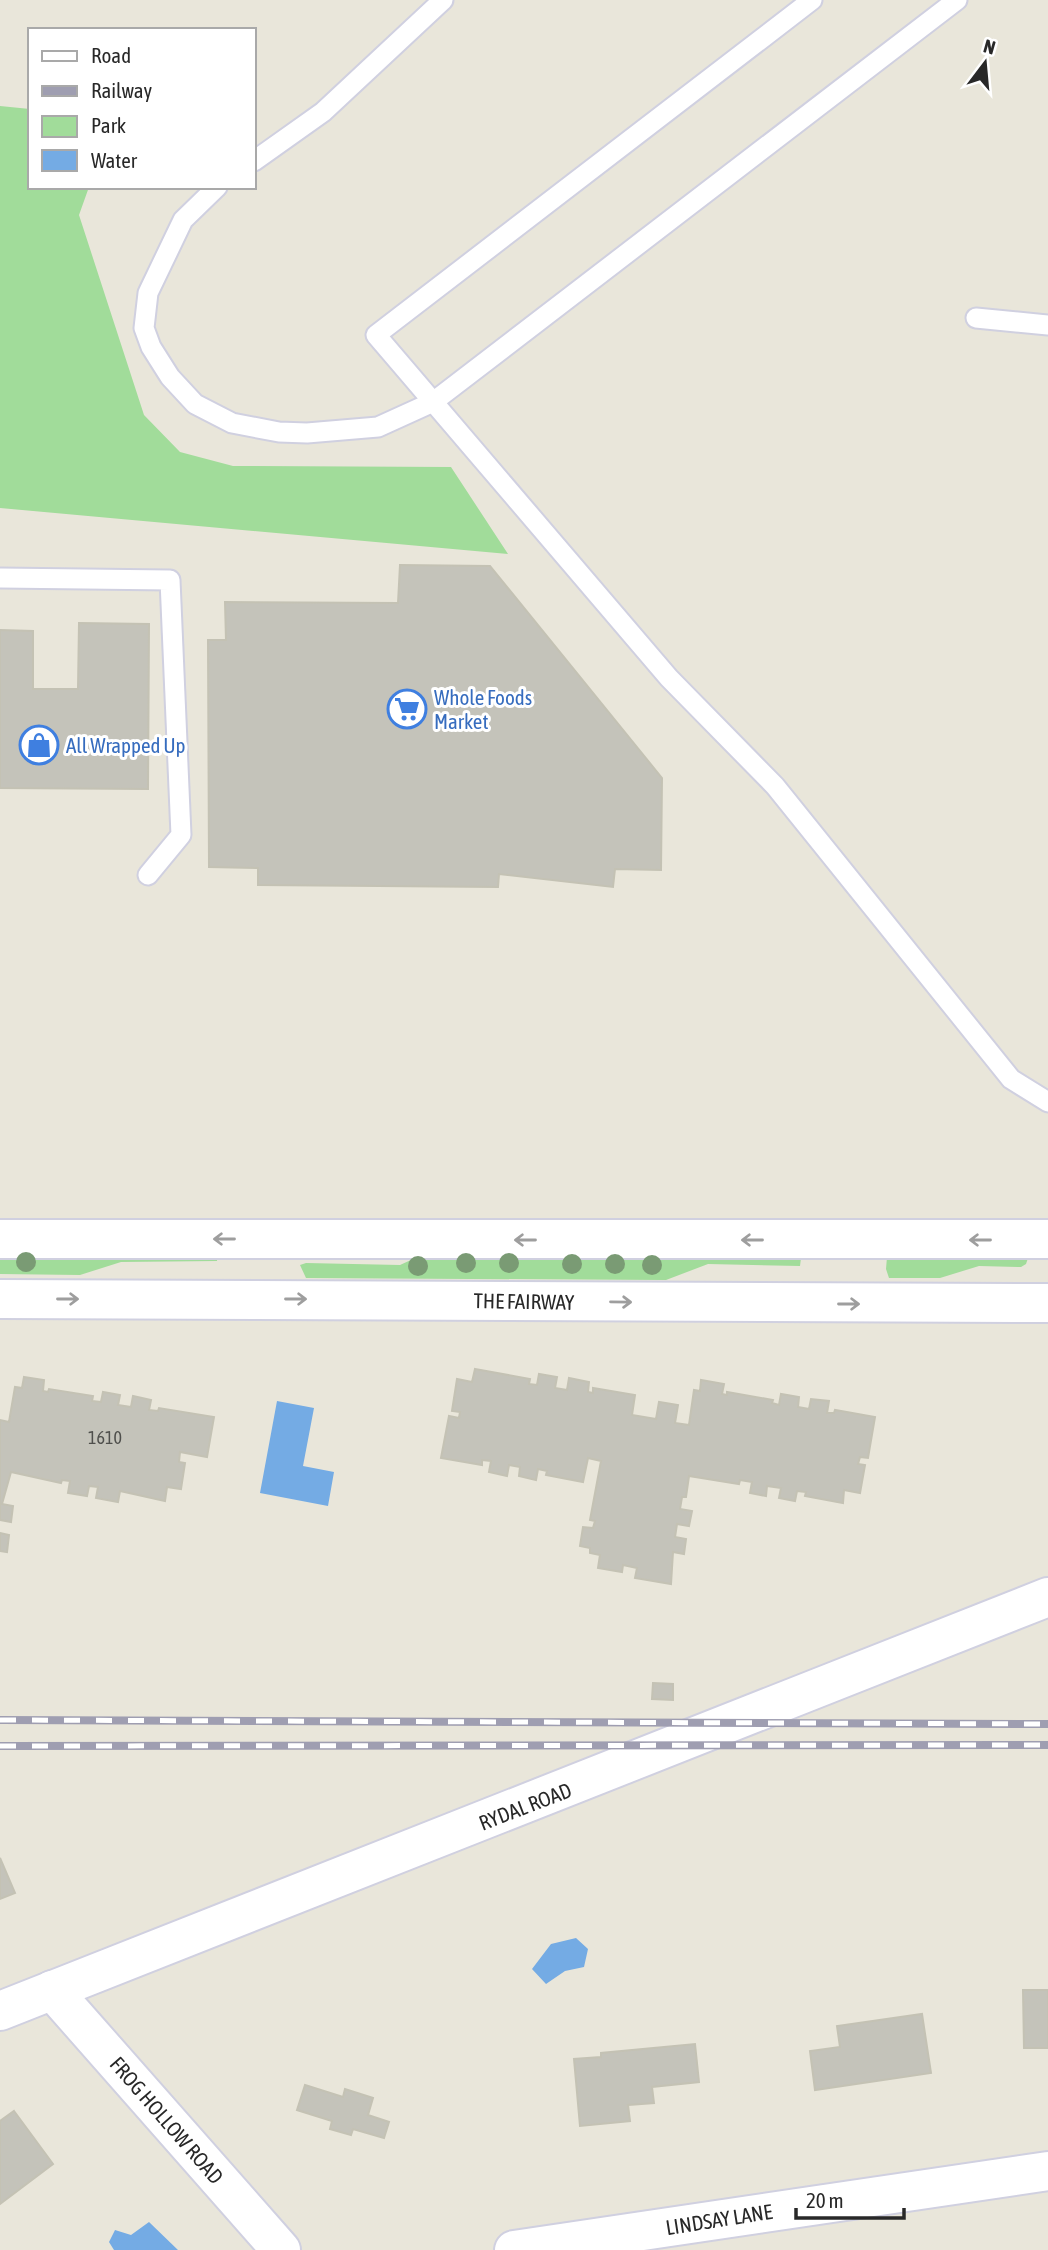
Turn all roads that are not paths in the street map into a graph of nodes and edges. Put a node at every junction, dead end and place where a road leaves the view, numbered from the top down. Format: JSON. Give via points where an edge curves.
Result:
{"nodes":[{"id":1,"x":443,"y":0,"type":"edge"},
{"id":2,"x":813,"y":0,"type":"edge"},
{"id":3,"x":957,"y":0,"type":"edge"},
{"id":4,"x":256,"y":160,"type":"edge"},
{"id":5,"x":215,"y":189,"type":"edge"},
{"id":6,"x":976,"y":318,"type":"dead end"},
{"id":7,"x":1048,"y":325,"type":"edge"},
{"id":8,"x":433,"y":401,"type":"junction"},
{"id":9,"x":0,"y":578,"type":"edge"},
{"id":10,"x":148,"y":875,"type":"dead end"},
{"id":11,"x":1048,"y":1102,"type":"edge"},
{"id":12,"x":0,"y":1239,"type":"edge"},
{"id":13,"x":1048,"y":1239,"type":"edge"},
{"id":14,"x":0,"y":1299,"type":"edge"},
{"id":15,"x":1048,"y":1303,"type":"edge"},
{"id":16,"x":1048,"y":1597,"type":"edge"},
{"id":17,"x":52,"y":1990,"type":"junction"},
{"id":18,"x":0,"y":2011,"type":"edge"},
{"id":19,"x":1048,"y":2171,"type":"edge"},
{"id":20,"x":281,"y":2250,"type":"edge"},
{"id":21,"x":514,"y":2250,"type":"edge"}],
"edges":[{"from":1,"to":4,"type":"lane","via":[[323,112]]},
{"from":2,"to":8,"type":"lane","via":[[376,335]]},
{"from":3,"to":8,"type":"lane"},
{"from":5,"to":8,"type":"lane","via":[[183,220],[146,304],[144,328],[151,346],[170,377],[195,404],[232,423],[307,433],[377,427]]},
{"from":6,"to":7,"type":"lane"},
{"from":8,"to":11,"type":"lane","via":[[669,678],[775,786],[1011,1079]]},
{"from":9,"to":10,"type":"lane","via":[[170,580],[181,835]]},
{"from":13,"to":12,"type":"main road","one_way":true},
{"from":14,"to":15,"type":"main road","name":"THE FAIRWAY","one_way":true},
{"from":16,"to":17,"type":"main road","name":"RYDAL ROAD"},
{"from":17,"to":18,"type":"main road","name":"RYDAL ROAD"},
{"from":17,"to":20,"type":"main road","name":"FROG HOLLOW ROAD"},
{"from":19,"to":21,"type":"main road","name":"LINDSAY LANE"}]}
